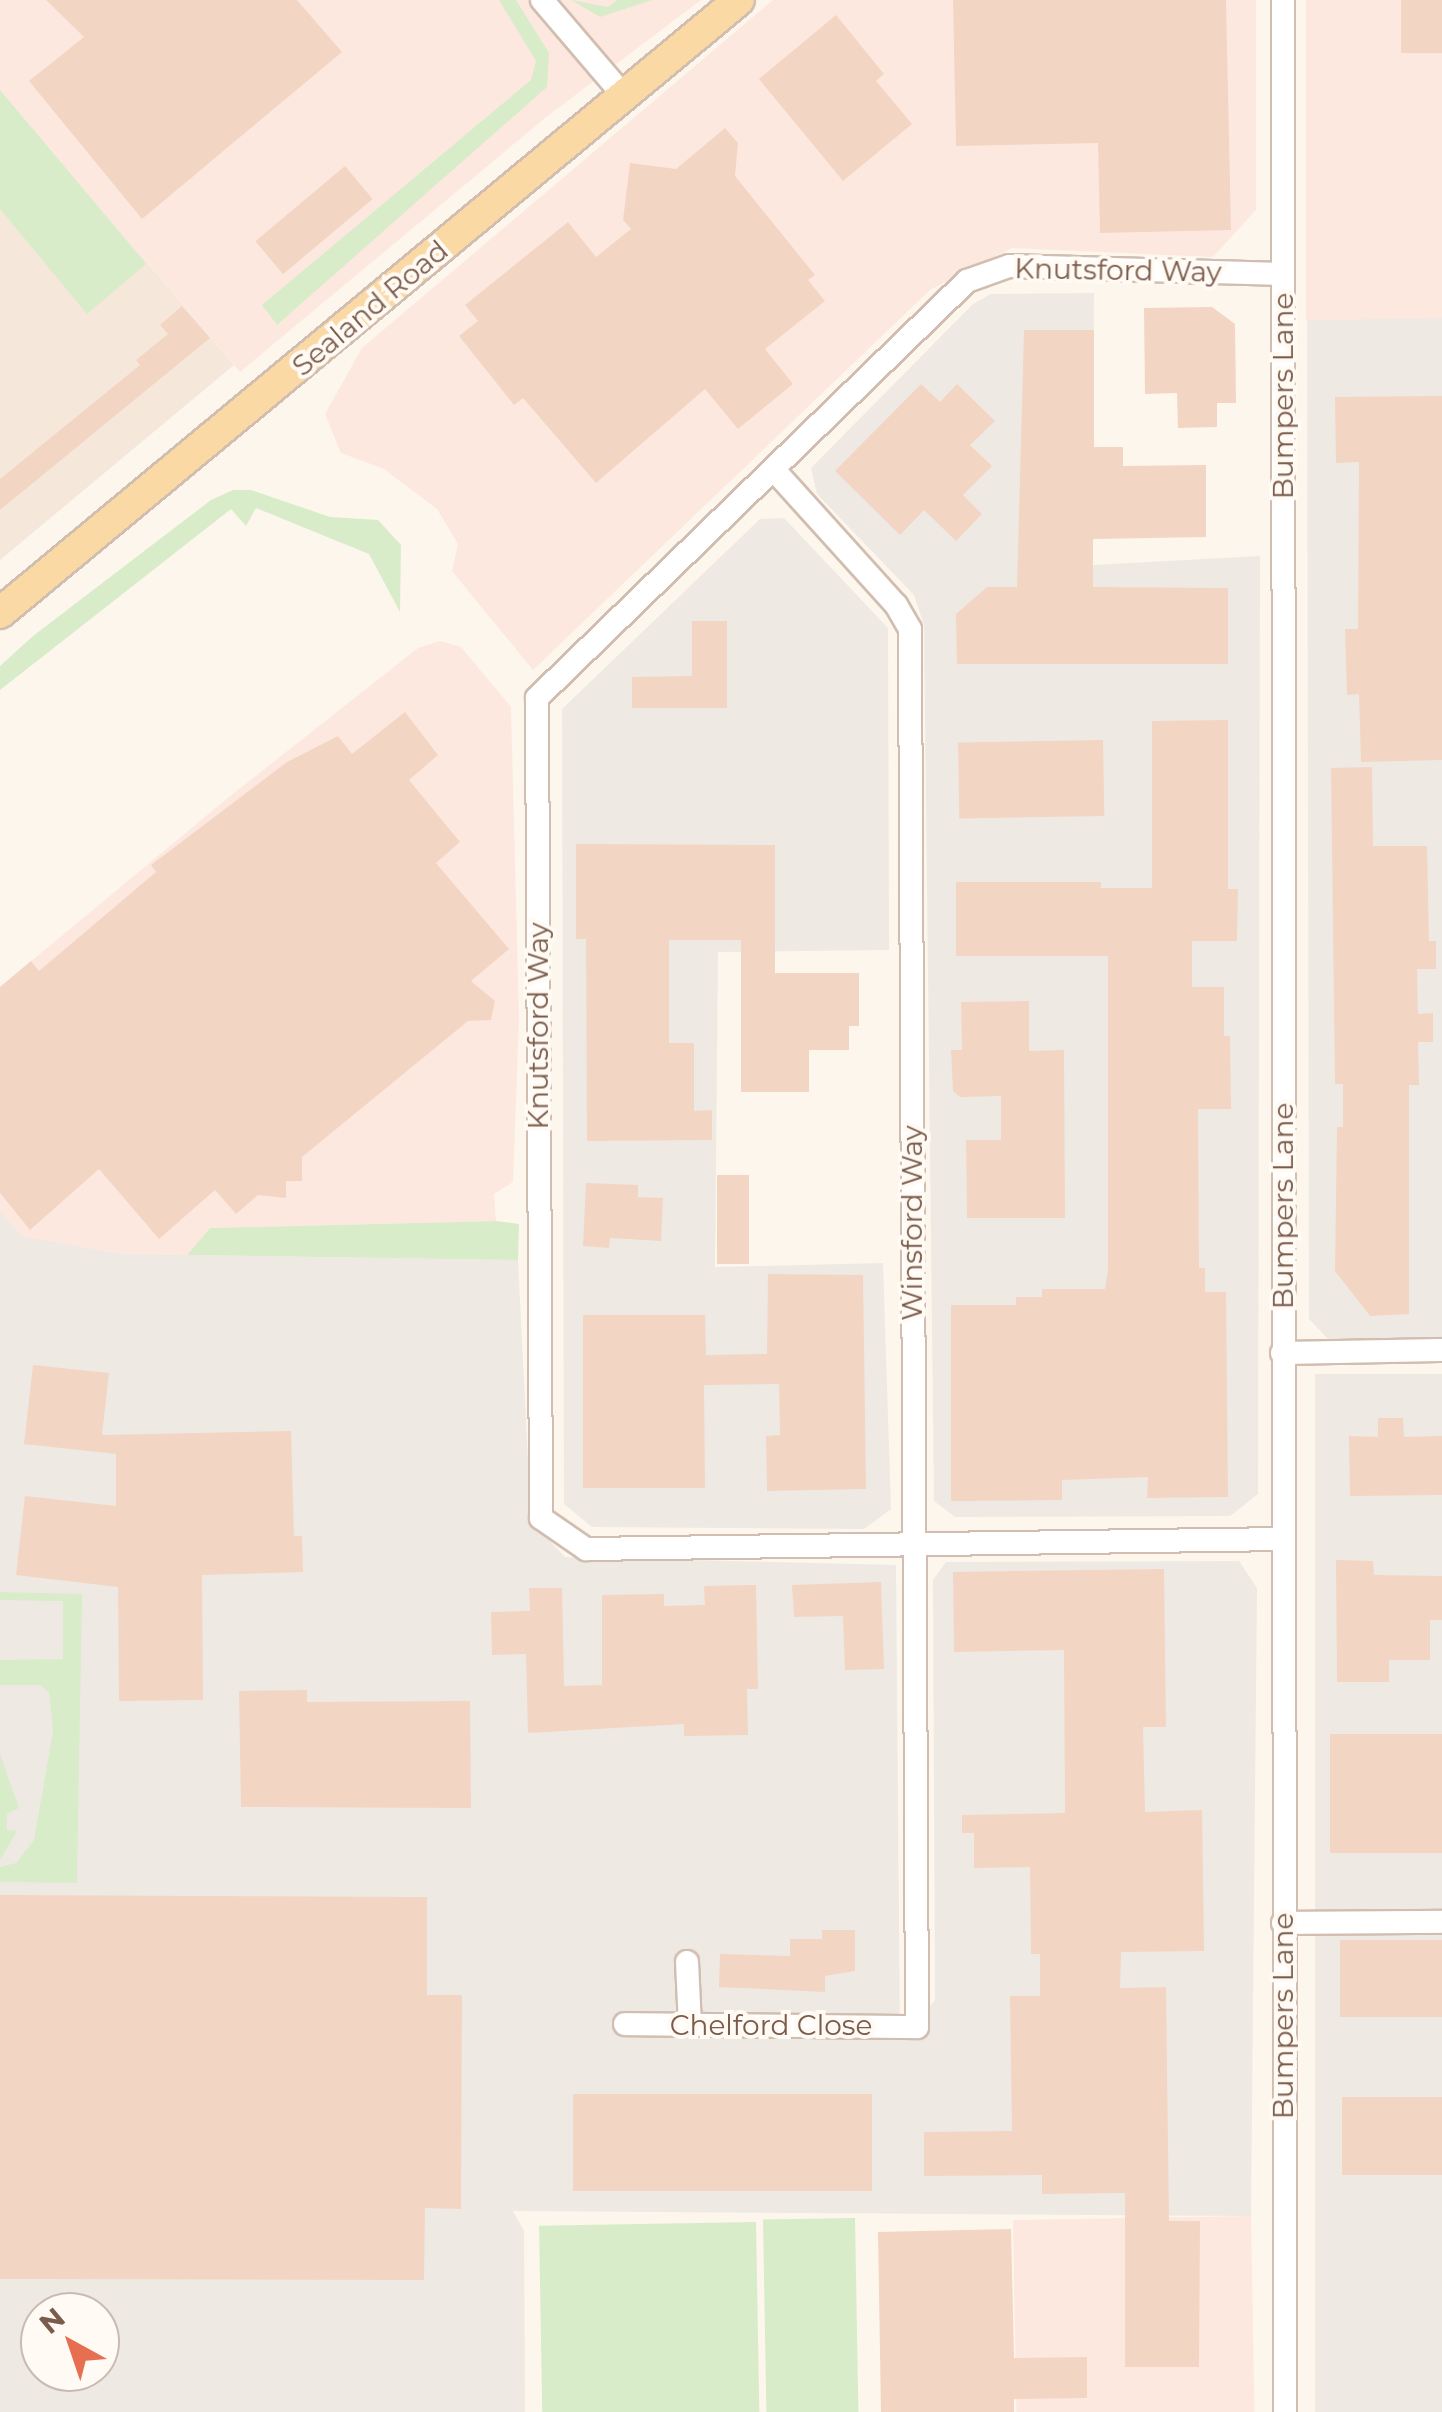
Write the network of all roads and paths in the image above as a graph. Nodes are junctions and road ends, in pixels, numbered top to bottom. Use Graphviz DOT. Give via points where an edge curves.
graph roads {
  1 [pos="542,0"];
  2 [pos="739,0"];
  3 [pos="1283,0"];
  4 [pos="623,95"];
  5 [pos="1282,274"];
  6 [pos="774,470"];
  7 [pos="0,613"];
  8 [pos="1442,1350"];
  9 [pos="1282,1353"];
  10 [pos="1283,1539"];
  11 [pos="913,1540"];
  12 [pos="1282,1922"];
  13 [pos="1442,1922"];
  14 [pos="687,1962"];
  15 [pos="625,2024"];
  16 [pos="690,2025"];
  17 [pos="917,2026"];
  18 [pos="1284,2412"];
  1 -- 4 [label="street"];
  2 -- 4 [label="main road, Sealand Road"];
  3 -- 5 [label="street, Bumpers Lane"];
  4 -- 7 [label="main road, Sealand Road"];
  5 -- 6 [label="street, Knutsford Way" via="1010,266 967,281"];
  5 -- 9 [label="street, Bumpers Lane"];
  6 -- 11 [label="street, Winsford Way" via="910,629"];
  6 -- 11 [label="street, Knutsford Way" via="537,698 541,1518 586,1549"];
  8 -- 9 [label="street"];
  9 -- 10 [label="street, Bumpers Lane"];
  10 -- 11 [label="street, Knutsford Way"];
  10 -- 12 [label="street, Bumpers Lane"];
  11 -- 17 [label="street, Winsford Way"];
  12 -- 13 [label="street"];
  12 -- 18 [label="street, Bumpers Lane"];
  14 -- 16 [label="street"];
  15 -- 16 [label="street, Chelford Close"];
  16 -- 17 [label="street, Chelford Close"];
}
